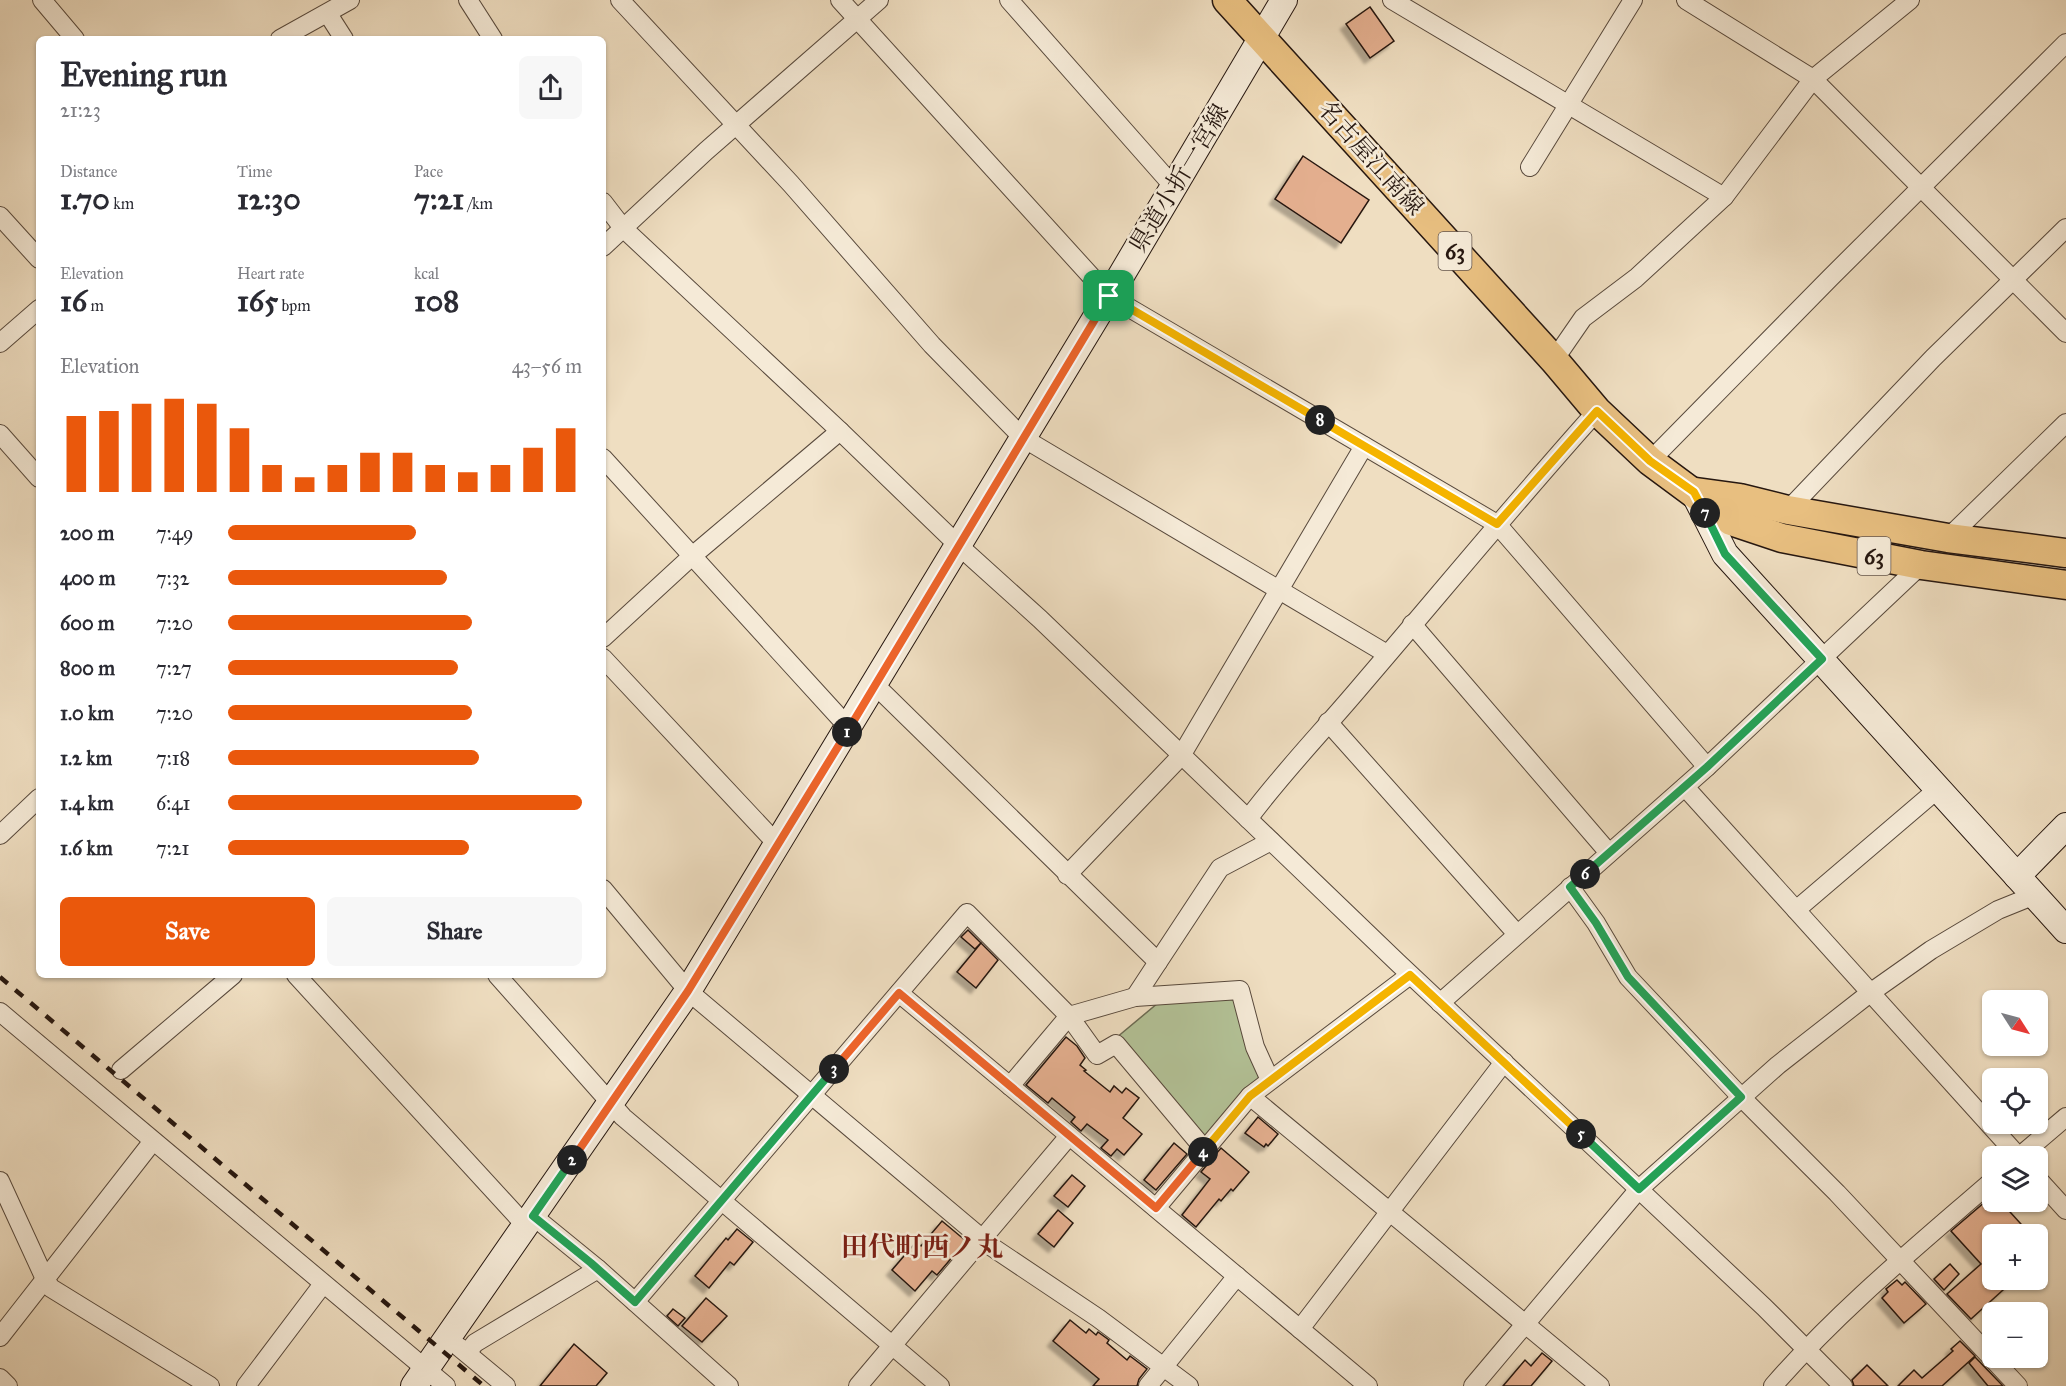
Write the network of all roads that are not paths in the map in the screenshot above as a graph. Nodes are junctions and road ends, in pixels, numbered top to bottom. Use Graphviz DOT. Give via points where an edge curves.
graph roads {
  1 [pos="42,0"];
  2 [pos="350,0"];
  3 [pos="468,0"];
  4 [pos="620,0"];
  5 [pos="840,0"];
  6 [pos="879,0"];
  7 [pos="1009,0"];
  8 [pos="1227,0"];
  9 [pos="1284,0"];
  10 [pos="1392,0"];
  11 [pos="1634,0"];
  12 [pos="1686,0"];
  13 [pos="1910,0"];
  14 [pos="328,14"];
  15 [pos="858,19"];
  16 [pos="72,36"];
  17 [pos="286,36"];
  18 [pos="342,36"];
  19 [pos="491,36"];
  20 [pos="1262,38"];
  21 [pos="2066,43"];
  22 [pos="1813,79"];
  23 [pos="1568,104"];
  24 [pos="735,125"];
  25 [pos="1530,167"];
  26 [pos="1174,187"];
  27 [pos="1921,187"];
  28 [pos="1724,197"];
  29 [pos="606,206"];
  30 [pos="0,216"];
  31 [pos="623,228"];
  32 [pos="2066,228"];
  33 [pos="606,244"];
  34 [pos="36,256"];
  35 [pos="2013,280"];
  36 [pos="1109,296"];
  37 [pos="36,312"];
  38 [pos="2066,333"];
  39 [pos="0,343"];
  40 [pos="1554,360"];
  41 [pos="1597,411"];
  42 [pos="2066,423"];
  43 [pos="840,431"];
  44 [pos="0,434"];
  45 [pos="1023,438"];
  46 [pos="1364,446"];
  47 [pos="606,461"];
  48 [pos="1650,461"];
  49 [pos="36,475"];
  50 [pos="1694,492"];
  51 [pos="1788,510"];
  52 [pos="1497,524"];
  53 [pos="1948,538"];
  54 [pos="958,545"];
  55 [pos="2066,553"];
  56 [pos="691,557"];
  57 [pos="1920,565"];
  58 [pos="2066,585"];
  59 [pos="1278,590"];
  60 [pos="1412,624"];
  61 [pos="606,635"];
  62 [pos="1387,654"];
  63 [pos="1822,659"];
  64 [pos="606,661"];
  65 [pos="875,685"];
  66 [pos="1328,722"];
  67 [pos="849,728"];
  68 [pos="1181,756"];
  69 [pos="1707,767"];
  70 [pos="1685,787"];
  71 [pos="1939,788"];
  72 [pos="36,801"];
  73 [pos="1248,819"];
  74 [pos="2066,826"];
  75 [pos="0,835"];
  76 [pos="1271,841"];
  77 [pos="778,845"];
  78 [pos="1609,853"];
  79 [pos="1067,875"];
  80 [pos="2017,876"];
  81 [pos="1570,887"];
  82 [pos="606,893"];
  83 [pos="2035,894"];
  84 [pos="1796,910"];
  85 [pos="2066,930"];
  86 [pos="1517,934"];
  87 [pos="1158,962"];
  88 [pos="1410,975"];
  89 [pos="229,978"];
  90 [pos="299,978"];
  91 [pos="500,978"];
  92 [pos="688,991"];
  93 [pos="899,993"];
  94 [pos="1870,993"];
  95 [pos="1135,997"];
  96 [pos="1440,1003"];
  97 [pos="0,1011"];
  98 [pos="1069,1016"];
  99 [pos="1504,1062"];
  100 [pos="120,1070"];
  101 [pos="1270,1080"];
  102 [pos="1010,1086"];
  103 [pos="812,1095"];
  104 [pos="1250,1096"];
  105 [pos="1741,1097"];
  106 [pos="611,1104"];
  107 [pos="2066,1117"];
  108 [pos="1069,1136"];
  109 [pos="153,1140"];
  110 [pos="2010,1146"];
  111 [pos="2031,1146"];
  112 [pos="1205,1150"];
  113 [pos="0,1181"];
  114 [pos="1639,1189"];
  115 [pos="1982,1190"];
  116 [pos="2048,1190"];
  117 [pos="721,1201"];
  118 [pos="1156,1208"];
  119 [pos="2066,1210"];
  120 [pos="1389,1211"];
  121 [pos="529,1221"];
  122 [pos="982,1239"];
  123 [pos="1900,1261"];
  124 [pos="598,1269"];
  125 [pos="1237,1276"];
  126 [pos="45,1279"];
  127 [pos="323,1284"];
  128 [pos="635,1302"];
  129 [pos="1525,1324"];
  130 [pos="1300,1329"];
  131 [pos="0,1337"];
  132 [pos="458,1345"];
  133 [pos="892,1346"];
  134 [pos="1805,1349"];
  135 [pos="1163,1368"];
  136 [pos="0,1377"];
  137 [pos="420,1378"];
  138 [pos="8,1386"];
  139 [pos="210,1386"];
  140 [pos="246,1386"];
  141 [pos="446,1386"];
  142 [pos="506,1386"];
  143 [pos="729,1386"];
  144 [pos="858,1386"];
  145 [pos="940,1386"];
  146 [pos="1148,1386"];
  147 [pos="1189,1386"];
  148 [pos="1368,1386"];
  149 [pos="1473,1386"];
  150 [pos="1600,1386"];
  151 [pos="1773,1386"];
  152 [pos="1843,1386"];
  153 [pos="2018,1386"];
  1 -- 16 [label="street"];
  2 -- 14 [label="street"];
  3 -- 19 [label="street"];
  4 -- 24 [label="street"];
  5 -- 15 [label="street"];
  6 -- 15 [label="street"];
  7 -- 26 [label="street"];
  8 -- 20 [label="main road, 名古屋江南線 / 63"];
  9 -- 20 [label="main road, 県道小折一宮線"];
  10 -- 23 [label="street"];
  11 -- 23 [label="street"];
  12 -- 22 [label="street"];
  13 -- 22 [label="street"];
  14 -- 17 [label="street"];
  14 -- 18 [label="street"];
  15 -- 24 [label="street"];
  15 -- 36 [label="street"];
  20 -- 26 [label="main road, 県道小折一宮線"];
  20 -- 40 [label="main road, 名古屋江南線 / 63"];
  21 -- 27 [label="street"];
  22 -- 27 [label="street"];
  22 -- 28 [label="street"];
  23 -- 25 [label="street"];
  23 -- 28 [label="street"];
  24 -- 31 [label="street"];
  24 -- 45 [label="street" via="932,345"];
  26 -- 36 [label="main road, 県道小折一宮線"];
  27 -- 35 [label="street"];
  27 -- 48 [label="street"];
  28 -- 40 [label="street" via="1636,278 1583,318"];
  29 -- 31 [label="street"];
  30 -- 34 [label="street"];
  31 -- 33 [label="street"];
  31 -- 43 [label="street"];
  32 -- 35 [label="street"];
  35 -- 38 [label="street"];
  35 -- 51 [label="street"];
  36 -- 45 [label="main road, 県道小折一宮線"];
  36 -- 46 [label="street"];
  37 -- 39 [label="street"];
  40 -- 41 [label="main road, 名古屋江南線 / 63"];
  41 -- 48 [label="main road, 名古屋江南線 / 63"];
  41 -- 52 [label="street"];
  42 -- 53 [label="street"];
  43 -- 54 [label="street"];
  43 -- 56 [label="street"];
  44 -- 49 [label="street"];
  45 -- 54 [label="main road, 県道小折一宮線"];
  45 -- 59 [label="street"];
  46 -- 52 [label="street"];
  46 -- 59 [label="street"];
  47 -- 56 [label="street"];
  48 -- 50 [label="main road, 名古屋江南線 / 63"];
  50 -- 51 [label="main road, 名古屋江南線 / 63"];
  50 -- 57 [label="main road, 名古屋江南線 / 63" via="1731,520 1772,534"];
  50 -- 63 [label="main road" via="1725,554"];
  51 -- 53 [label="main road, 名古屋江南線 / 63"];
  52 -- 60 [label="street"];
  52 -- 69 [label="street"];
  53 -- 55 [label="main road, 名古屋江南線 / 63"];
  54 -- 65 [label="main road, 県道小折一宮線"];
  54 -- 68 [label="street" via="1041,619"];
  56 -- 61 [label="street"];
  56 -- 67 [label="street"];
  57 -- 58 [label="main road, 名古屋江南線 / 63"];
  57 -- 63 [label="street"];
  59 -- 62 [label="street"];
  59 -- 68 [label="street"];
  60 -- 62 [label="street"];
  60 -- 78 [label="street"];
  62 -- 66 [label="street"];
  63 -- 69 [label="street"];
  63 -- 71 [label="main road"];
  64 -- 77 [label="street"];
  65 -- 67 [label="main road, 県道小折一宮線"];
  65 -- 79 [label="street"];
  66 -- 73 [label="street"];
  66 -- 86 [label="street"];
  67 -- 77 [label="main road, 県道小折一宮線"];
  68 -- 73 [label="street"];
  68 -- 79 [label="street"];
  69 -- 70 [label="street"];
  70 -- 78 [label="street"];
  70 -- 84 [label="street"];
  71 -- 80 [label="main road"];
  71 -- 84 [label="street"];
  72 -- 75 [label="street"];
  73 -- 76 [label="street"];
  74 -- 80 [label="main road"];
  76 -- 87 [label="street" via="1220,868"];
  76 -- 88 [label="street"];
  77 -- 92 [label="main road, 県道小折一宮線"];
  78 -- 81 [label="street"];
  79 -- 87 [label="street"];
  80 -- 83 [label="main road"];
  81 -- 86 [label="street"];
  81 -- 105 [label="street" via="1628,977"];
  82 -- 92 [label="street"];
  83 -- 85 [label="main road"];
  83 -- 94 [label="street" via="1950,938"];
  84 -- 94 [label="street"];
  86 -- 96 [label="street"];
  87 -- 95 [label="street"];
  88 -- 96 [label="street"];
  88 -- 101 [label="street"];
  89 -- 100 [label="street"];
  90 -- 121 [label="street"];
  91 -- 106 [label="street"];
  92 -- 103 [label="street"];
  92 -- 106 [label="main road, 県道小折一宮線"];
  93 -- 98 [label="street" via="967,913"];
  93 -- 102 [label="street"];
  93 -- 103 [label="street"];
  94 -- 105 [label="street"];
  94 -- 110 [label="street"];
  95 -- 98 [label="street"];
  95 -- 101 [label="street" via="1240,990 1255,1047"];
  96 -- 99 [label="street"];
  97 -- 109 [label="street"];
  98 -- 102 [label="street"];
  98 -- 112 [label="street" via="1097,1055 1116,1044"];
  99 -- 114 [label="street"];
  99 -- 120 [label="street"];
  101 -- 104 [label="street"];
  102 -- 108 [label="street"];
  103 -- 117 [label="street"];
  103 -- 122 [label="street"];
  104 -- 112 [label="street"];
  104 -- 120 [label="street"];
  105 -- 114 [label="street"];
  105 -- 123 [label="street"];
  106 -- 117 [label="street"];
  106 -- 121 [label="main road, 県道小折一宮線"];
  107 -- 111 [label="street"];
  108 -- 118 [label="street"];
  108 -- 122 [label="street"];
  109 -- 126 [label="street"];
  109 -- 127 [label="street"];
  112 -- 118 [label="street"];
  113 -- 126 [label="street"];
  114 -- 129 [label="street"];
  114 -- 134 [label="street"];
  115 -- 123 [label="street"];
  116 -- 119 [label="street"];
  117 -- 128 [label="street"];
  117 -- 133 [label="street"];
  118 -- 125 [label="street"];
  120 -- 129 [label="street"];
  120 -- 130 [label="street"];
  121 -- 124 [label="street"];
  121 -- 132 [label="main road, 県道小折一宮線"];
  122 -- 133 [label="street"];
  122 -- 135 [label="street"];
  123 -- 134 [label="street"];
  123 -- 153 [label="street"];
  124 -- 128 [label="street"];
  124 -- 132 [label="street" via="475,1343"];
  125 -- 130 [label="street"];
  125 -- 135 [label="street"];
  126 -- 131 [label="street"];
  126 -- 139 [label="street" via="51,1288"];
  127 -- 137 [label="street"];
  127 -- 140 [label="street"];
  128 -- 143 [label="street"];
  129 -- 149 [label="street"];
  129 -- 150 [label="street"];
  130 -- 148 [label="street"];
  132 -- 137 [label="main road, 県道小折一宮線"];
  132 -- 142 [label="street"];
  133 -- 144 [label="street"];
  133 -- 145 [label="street"];
  134 -- 151 [label="street"];
  134 -- 152 [label="street"];
  135 -- 146 [label="street"];
  135 -- 147 [label="street"];
  136 -- 138 [label="street"];
  137 -- 141 [label="street"];
}
